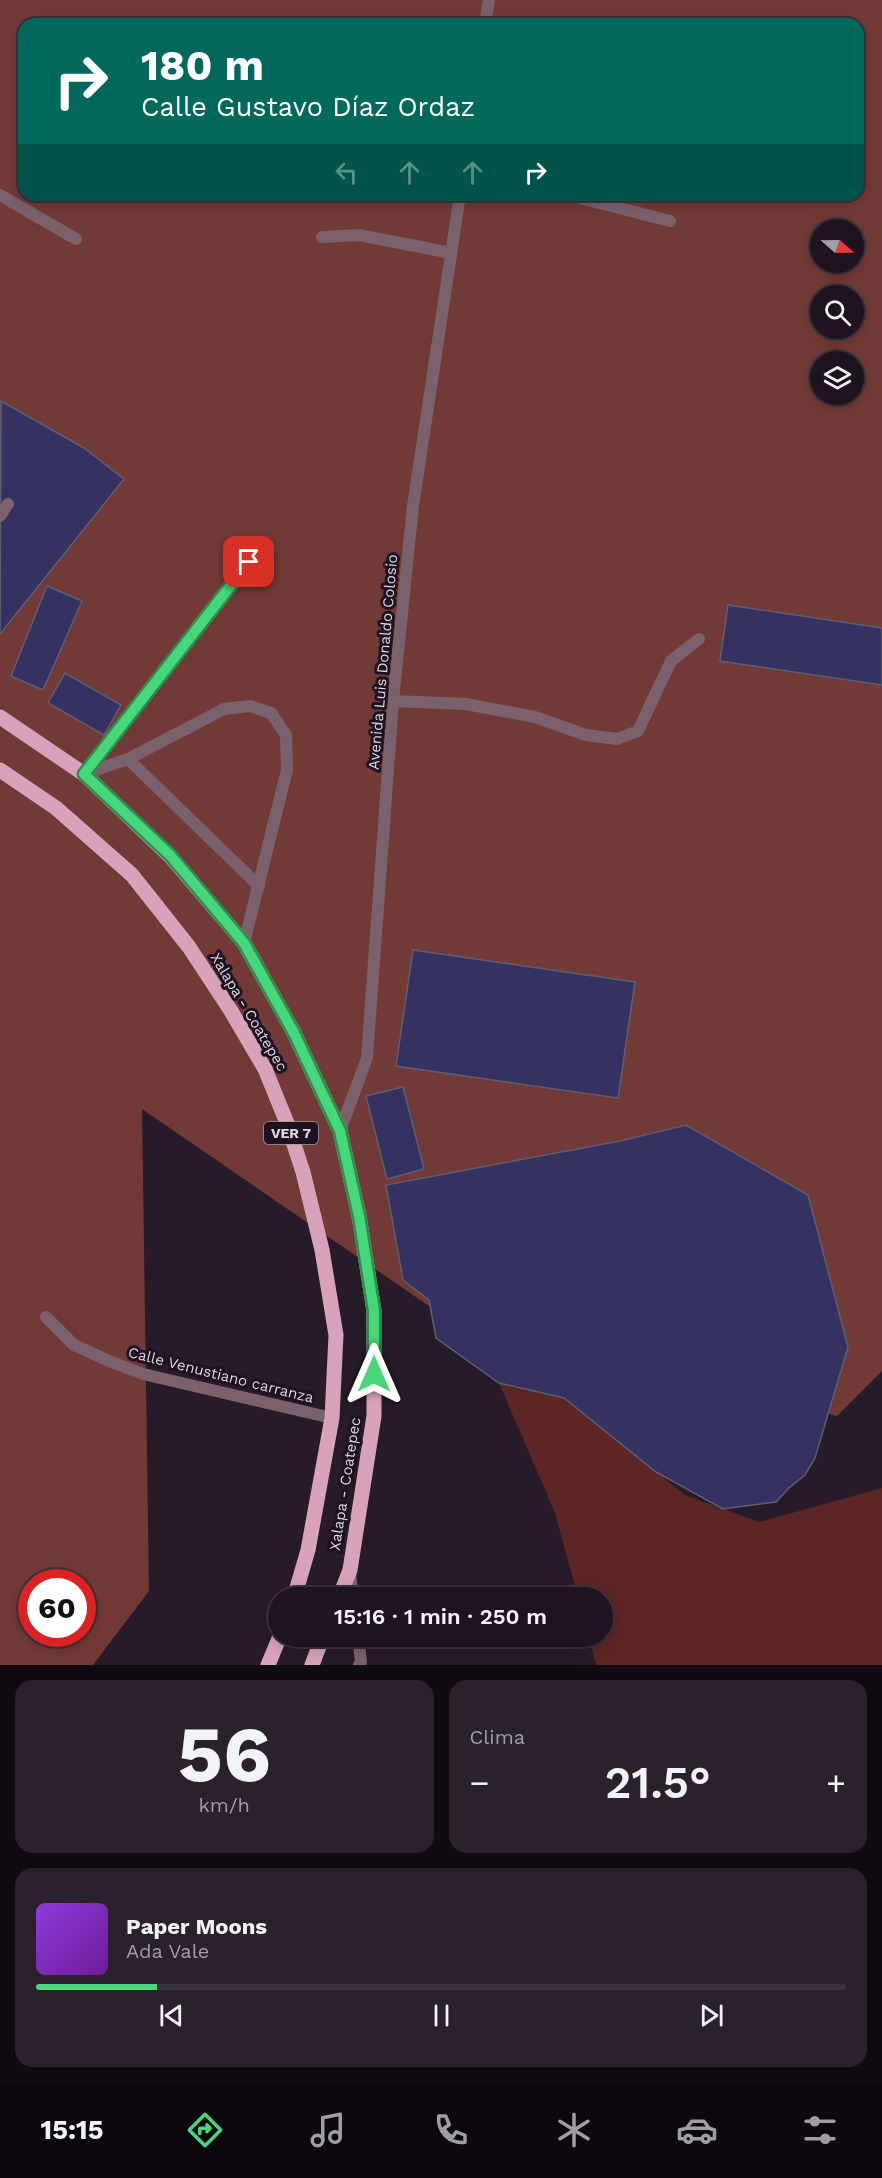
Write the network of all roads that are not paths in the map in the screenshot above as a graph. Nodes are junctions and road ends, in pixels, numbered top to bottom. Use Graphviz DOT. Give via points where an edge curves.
graph roads {
  1 [pos="489,0"];
  2 [pos="486,18"];
  3 [pos="0,195"];
  4 [pos="459,201"];
  5 [pos="592,201"];
  6 [pos="670,221"];
  7 [pos="322,237"];
  8 [pos="76,239"];
  9 [pos="451,253"];
  10 [pos="8,504"];
  11 [pos="0,516"];
  12 [pos="249,562"];
  13 [pos="699,639"];
  14 [pos="393,701"];
  15 [pos="0,717"];
  16 [pos="128,759"];
  17 [pos="0,770"];
  18 [pos="84,774"];
  19 [pos="259,886"];
  20 [pos="244,943"];
  21 [pos="340,1131"];
  22 [pos="46,1317"];
  23 [pos="332,1418"];
  24 [pos="350,1570"];
  25 [pos="297,1587"];
  26 [pos="343,1587"];
  27 [pos="352,1587"];
  28 [pos="275,1647"];
  29 [pos="319,1647"];
  30 [pos="359,1647"];
  31 [pos="268,1665"];
  32 [pos="312,1665"];
  33 [pos="359,1665"];
  1 -- 2 [label="street"];
  3 -- 8 [label="street"];
  4 -- 9 [label="street, Avenida Luis Donaldo Colosio"];
  5 -- 6 [label="street"];
  7 -- 9 [label="street" via="359,235"];
  9 -- 14 [label="street, Avenida Luis Donaldo Colosio" via="413,506"];
  10 -- 11 [label="street"];
  12 -- 18 [label="street"];
  13 -- 14 [label="street" via="671,661 638,731 617,739 586,735 535,717 466,704"];
  14 -- 21 [label="street, Avenida Luis Donaldo Colosio" via="367,1058"];
  15 -- 18 [label="main road, Xalapa - Coatepec / VER 7"];
  16 -- 18 [label="street"];
  16 -- 19 [label="street"];
  16 -- 19 [label="street" via="224,709 250,706 271,713 286,735 287,770"];
  17 -- 23 [label="main road, Xalapa - Coatepec / VER 7" via="56,808 132,875 189,947 265,1069 303,1173 322,1250 336,1335"];
  18 -- 20 [label="main road, Xalapa - Coatepec / VER 7" via="170,855"];
  19 -- 20 [label="street"];
  20 -- 21 [label="main road, Xalapa - Coatepec / VER 7" via="294,1033"];
  21 -- 24 [label="main road, Xalapa - Coatepec / VER 7" via="374,1311 374,1416"];
  22 -- 23 [label="street, Calle Venustiano carranza" via="74,1345 143,1374"];
  23 -- 25 [label="main road, Xalapa - Coatepec / VER 7" via="308,1550"];
  24 -- 26 [label="main road, Xalapa - Coatepec / VER 7"];
  24 -- 27 [label="street"];
  28 -- 31 [label="main road"];
  29 -- 32 [label="main road"];
  30 -- 33 [label="street"];
}
